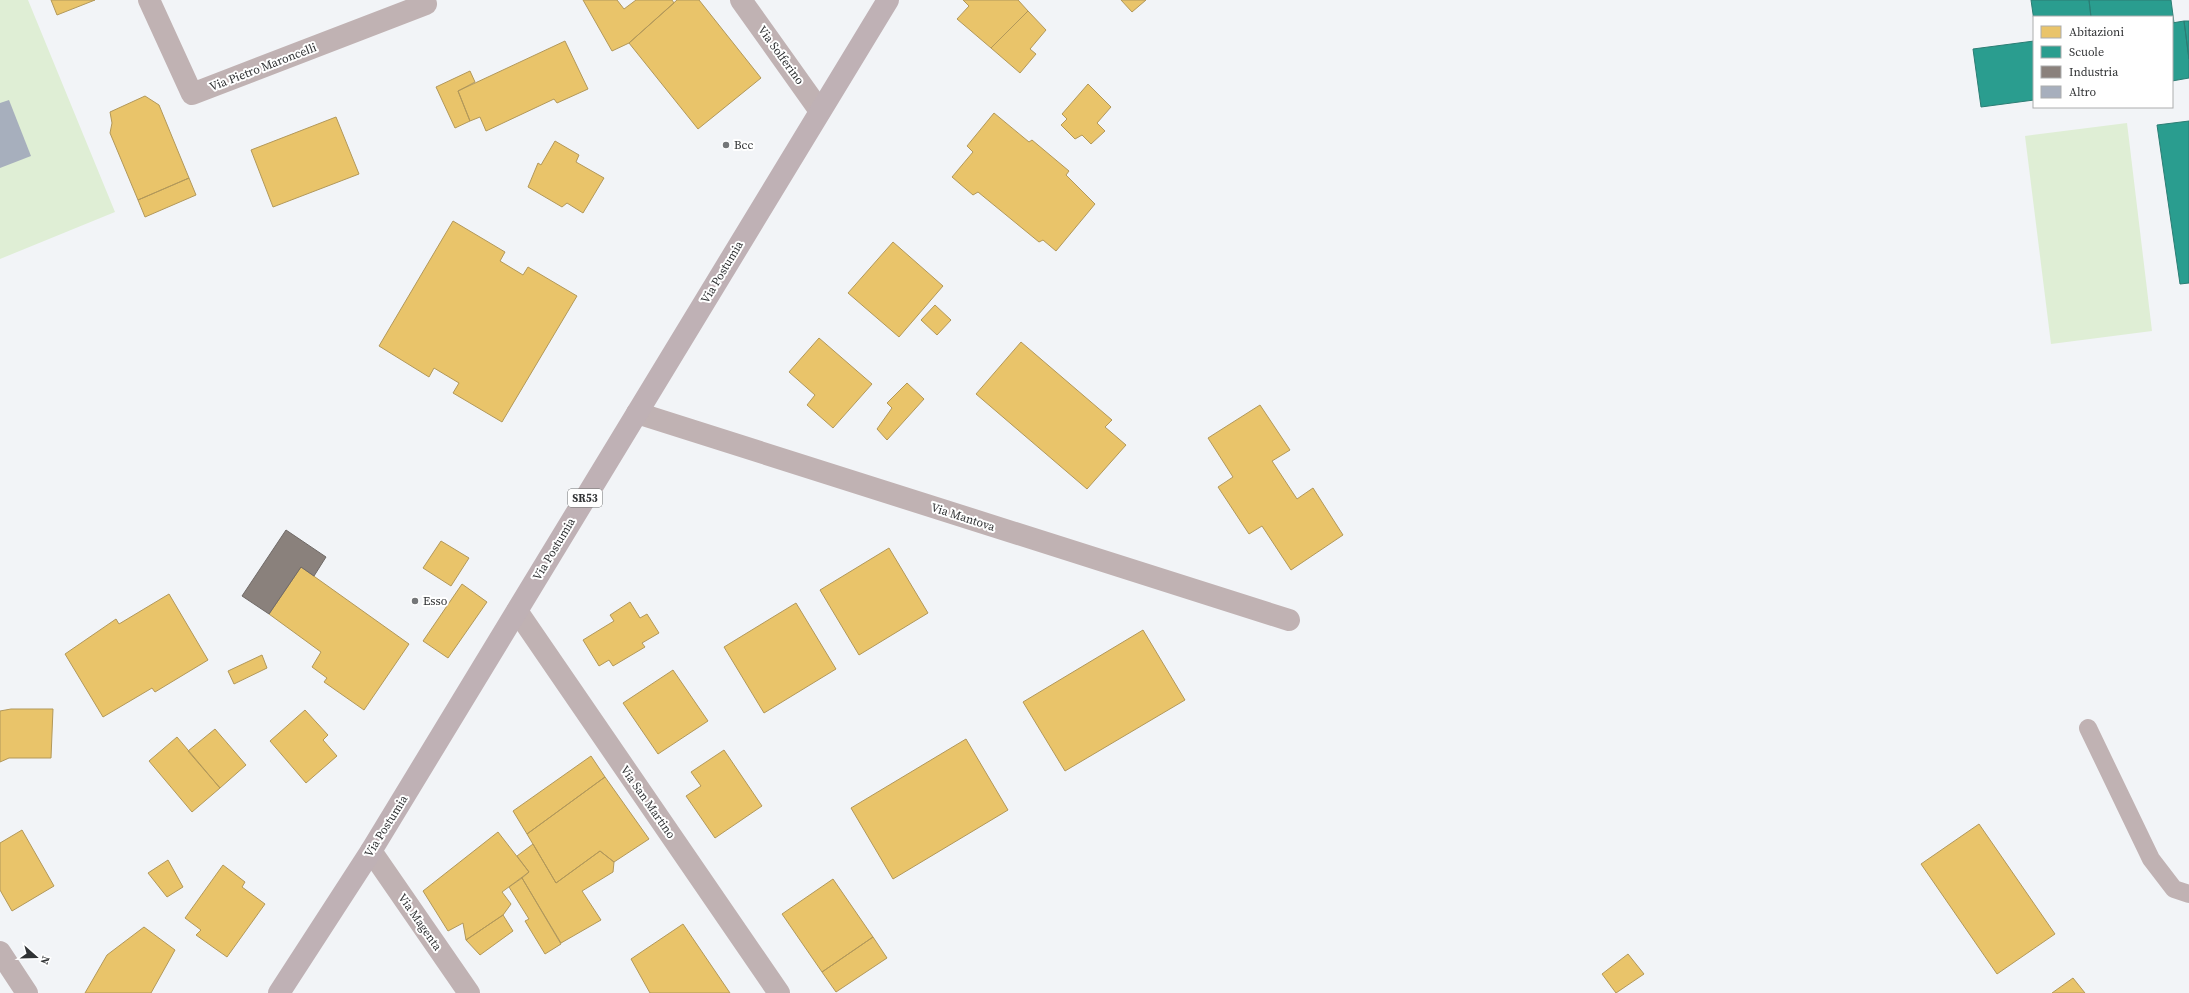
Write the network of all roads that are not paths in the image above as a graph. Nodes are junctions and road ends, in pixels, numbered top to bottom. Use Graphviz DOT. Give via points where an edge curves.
graph roads {
  1 [pos="149,0"];
  2 [pos="424,0"];
  3 [pos="741,0"];
  4 [pos="888,0"];
  5 [pos="820,111"];
  6 [pos="637,413"];
  7 [pos="517,611"];
  8 [pos="1289,620"];
  9 [pos="2088,728"];
  10 [pos="371,851"];
  11 [pos="2189,894"];
  12 [pos="0,952"];
  13 [pos="27,993"];
  14 [pos="278,993"];
  15 [pos="469,993"];
  16 [pos="779,993"];
  1 -- 2 [label="street, Via Pietro Maroncelli" via="192,94 426,4"];
  3 -- 5 [label="street, Via Solferino"];
  4 -- 5 [label="main road, Via Postumia / SR53"];
  5 -- 6 [label="main road, Via Postumia / SR53"];
  6 -- 7 [label="main road, Via Postumia / SR53"];
  6 -- 8 [label="street, Via Mantova"];
  7 -- 10 [label="main road, Via Postumia / SR53"];
  7 -- 16 [label="street, Via San Martino"];
  9 -- 11 [label="lane" via="2151,859 2174,889"];
  10 -- 14 [label="main road, Via Postumia / SR53"];
  10 -- 15 [label="street, Via Magenta"];
  12 -- 13 [label="street"];
}
